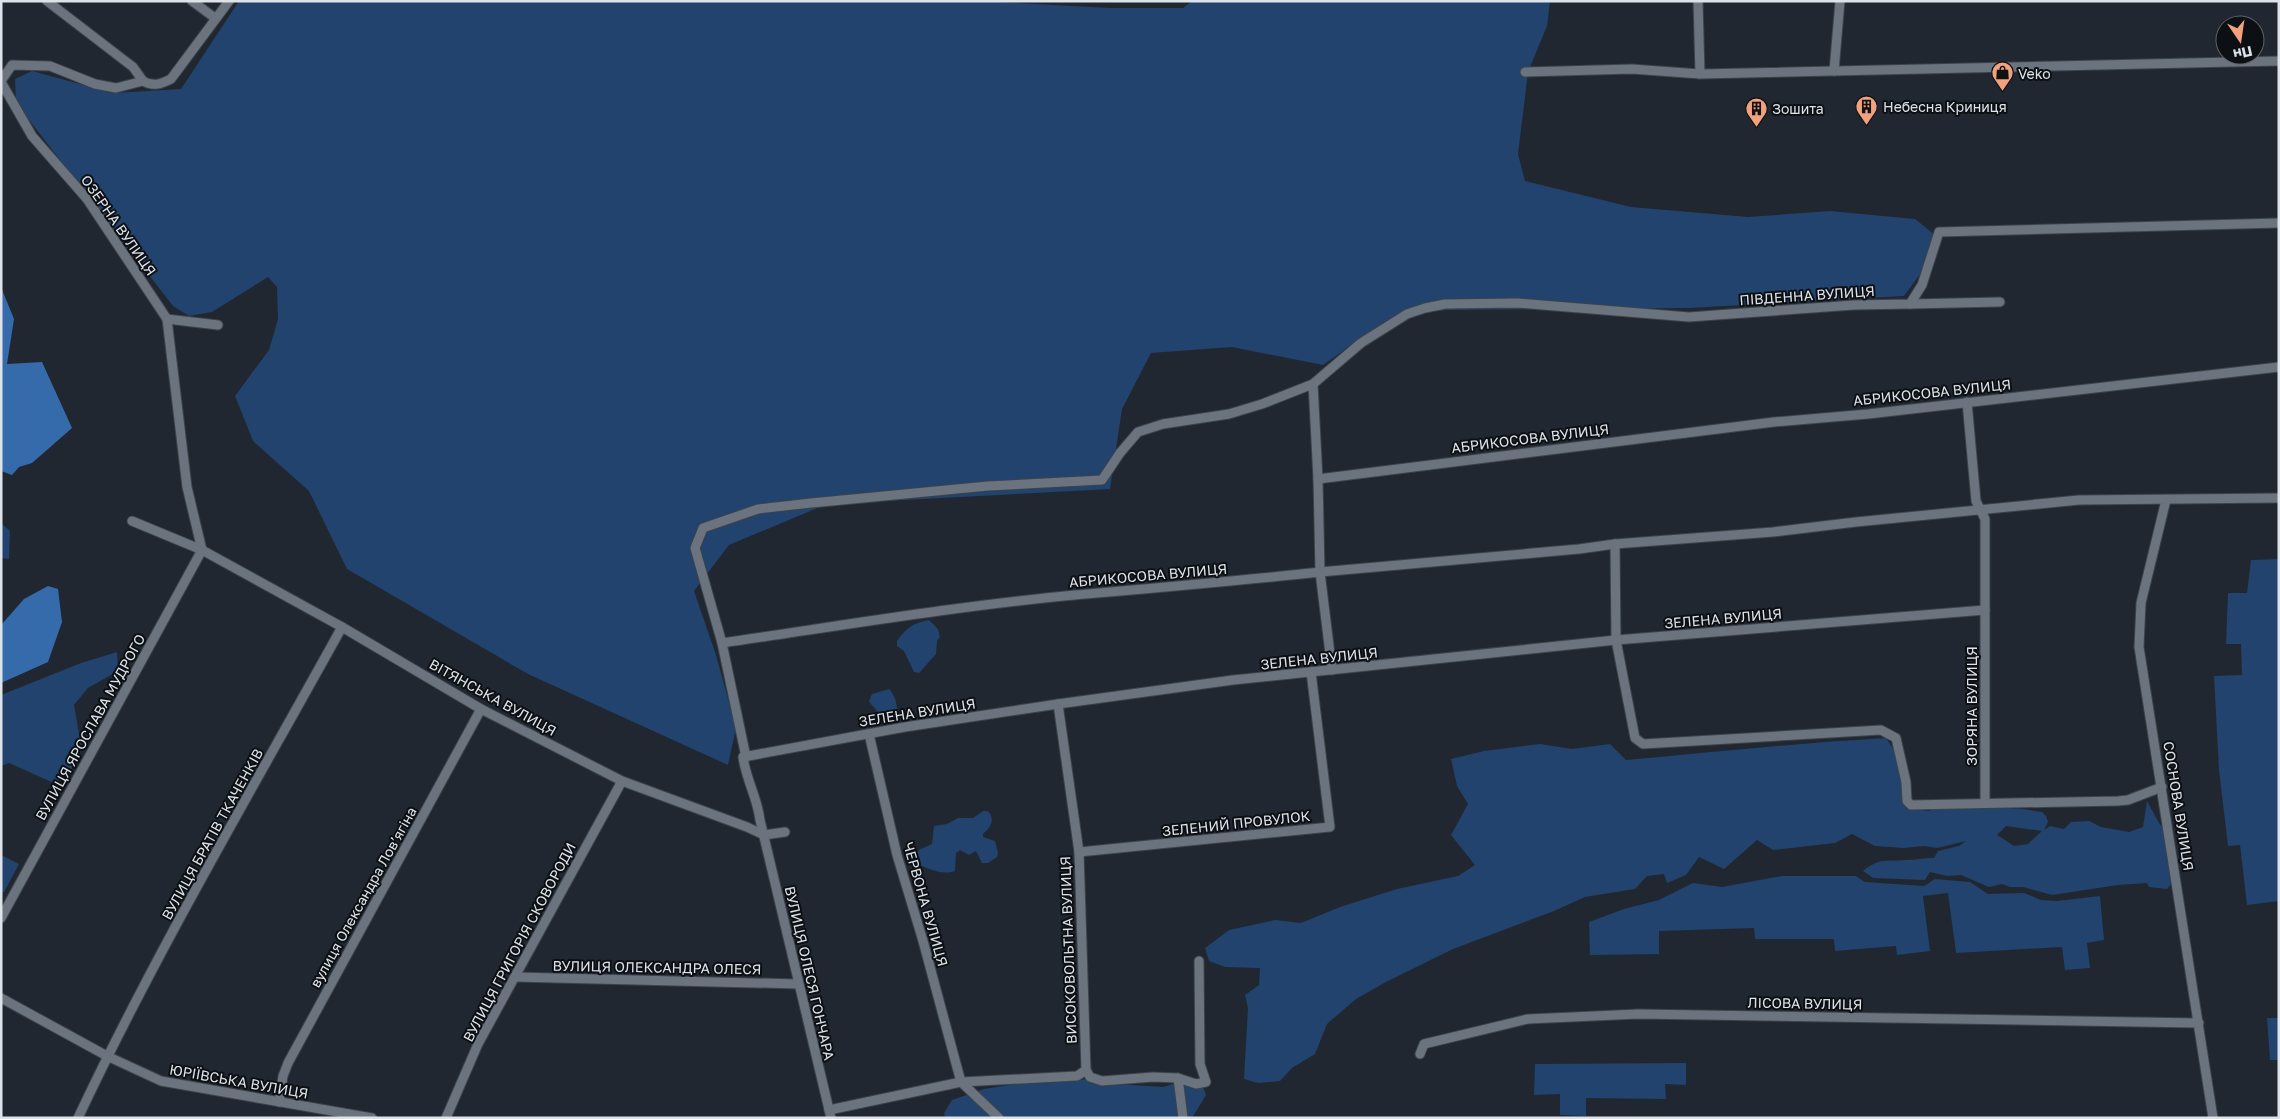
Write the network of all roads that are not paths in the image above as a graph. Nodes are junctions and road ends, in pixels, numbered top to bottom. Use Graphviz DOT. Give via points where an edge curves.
graph roads {
  1 [pos="47,1"];
  2 [pos="192,1"];
  3 [pos="229,1"];
  4 [pos="1698,1"];
  5 [pos="1840,1"];
  6 [pos="215,18"];
  7 [pos="2279,61"];
  8 [pos="1834,71"];
  9 [pos="1525,72"];
  10 [pos="1700,74"];
  11 [pos="143,81"];
  12 [pos="1,82"];
  13 [pos="2279,223"];
  14 [pos="2000,302"];
  15 [pos="1910,304"];
  16 [pos="167,319"];
  17 [pos="218,325"];
  18 [pos="2279,367"];
  19 [pos="1313,384"];
  20 [pos="1967,402"];
  21 [pos="1318,479"];
  22 [pos="2279,498"];
  23 [pos="2166,500"];
  24 [pos="1981,510"];
  25 [pos="132,521"];
  26 [pos="1615,544"];
  27 [pos="202,550"];
  28 [pos="1320,572"];
  29 [pos="1985,610"];
  30 [pos="342,627"];
  31 [pos="1616,640"];
  32 [pos="722,644"];
  33 [pos="1332,670"];
  34 [pos="1311,672"];
  35 [pos="1058,704"];
  36 [pos="481,709"];
  37 [pos="869,734"];
  38 [pos="746,757"];
  39 [pos="622,781"];
  40 [pos="2162,787"];
  41 [pos="1985,802"];
  42 [pos="760,820"];
  43 [pos="747,827"];
  44 [pos="785,832"];
  45 [pos="764,836"];
  46 [pos="1079,852"];
  47 [pos="1,918"];
  48 [pos="1198,961"];
  49 [pos="515,977"];
  50 [pos="798,984"];
  51 [pos="1,998"];
  52 [pos="2199,1023"];
  53 [pos="1420,1054"];
  54 [pos="107,1056"];
  55 [pos="1086,1070"];
  56 [pos="1178,1078"];
  57 [pos="961,1082"];
  58 [pos="279,1102"];
  59 [pos="830,1114"];
  60 [pos="78,1118"];
  61 [pos="372,1118"];
  62 [pos="446,1118"];
  63 [pos="999,1118"];
  64 [pos="1183,1118"];
  65 [pos="2213,1118"];
  1 -- 11 [label="street" via="133,67"];
  2 -- 6 [label="street"];
  3 -- 6 [label="street"];
  4 -- 10 [label="street"];
  5 -- 8 [label="street"];
  6 -- 11 [label="street" via="171,79 161,85"];
  7 -- 8 [label="street"];
  8 -- 10 [label="street"];
  9 -- 10 [label="street" via="1632,69"];
  11 -- 12 [label="street" via="116,88 95,84 50,66 26,64 12,65"];
  12 -- 16 [label="street, ОЗЕРНА ВУЛИЦЯ" via="32,136 87,199"];
  13 -- 15 [label="street" via="1939,232 1922,285"];
  14 -- 15 [label="street, ПІВДЕННА ВУЛИЦЯ"];
  15 -- 19 [label="street, ПІВДЕННА ВУЛИЦЯ" via="1689,317 1518,304 1445,304 1407,314 1360,343"];
  16 -- 17 [label="street"];
  16 -- 27 [label="street" via="187,487"];
  18 -- 20 [label="street, АБРИКОСОВА ВУЛИЦЯ"];
  19 -- 21 [label="street"];
  19 -- 32 [label="street" via="1229,414 1163,424 1138,432 1102,480 988,486 758,509 703,528 695,548"];
  20 -- 21 [label="street, АБРИКОСОВА ВУЛИЦЯ" via="1764,423"];
  20 -- 24 [label="street, ЗОРЯНА ВУЛИЦЯ" via="1976,502"];
  21 -- 28 [label="street"];
  22 -- 23 [label="street"];
  23 -- 24 [label="street" via="2079,500"];
  23 -- 40 [label="street, СОСНОВА ВУЛИЦЯ" via="2141,603 2139,647"];
  24 -- 26 [label="street, АБРИКОСОВА ВУЛИЦЯ" via="1774,532"];
  24 -- 29 [label="street, ЗОРЯНА ВУЛИЦЯ" via="1985,520"];
  25 -- 27 [label="street, ВІТЯНСЬКА ВУЛИЦЯ"];
  26 -- 28 [label="street, АБРИКОСОВА ВУЛИЦЯ"];
  26 -- 31 [label="street"];
  27 -- 30 [label="street, ВІТЯНСЬКА ВУЛИЦЯ"];
  27 -- 47 [label="street, ВУЛИЦЯ ЯРОСЛАВА МУДРОГО"];
  28 -- 32 [label="street, АБРИКОСОВА ВУЛИЦЯ" via="1074,595"];
  28 -- 33 [label="street"];
  29 -- 31 [label="street, ЗЕЛЕНА ВУЛИЦЯ"];
  29 -- 41 [label="street, ЗОРЯНА ВУЛИЦЯ"];
  30 -- 36 [label="street, ВІТЯНСЬКА ВУЛИЦЯ"];
  30 -- 54 [label="street, ВУЛИЦЯ БРАТІВ ТКАЧЕНКІВ"];
  31 -- 33 [label="street, ЗЕЛЕНА ВУЛИЦЯ"];
  31 -- 41 [label="street" via="1635,738 1643,744 1881,730 1896,738 1907,800 1911,804"];
  32 -- 38 [label="street"];
  33 -- 34 [label="street, ЗЕЛЕНА ВУЛИЦЯ"];
  34 -- 35 [label="street, ЗЕЛЕНА ВУЛИЦЯ"];
  34 -- 46 [label="street, ЗЕЛЕНИЙ ПРОВУЛОК" via="1330,827"];
  35 -- 37 [label="street, ЗЕЛЕНА ВУЛИЦЯ"];
  35 -- 46 [label="street, ВИСОКОВОЛЬТНА ВУЛИЦЯ"];
  36 -- 39 [label="street, ВІТЯНСЬКА ВУЛИЦЯ"];
  36 -- 58 [label="street, вулиця Олександра Ловʼягіна" via="288,1063"];
  37 -- 38 [label="street, ЗЕЛЕНА ВУЛИЦЯ"];
  37 -- 57 [label="street, ЧЕРВОНА ВУЛИЦЯ" via="897,855"];
  38 -- 42 [label="street" via="743,757 744,764 758,802"];
  39 -- 43 [label="street, ВІТЯНСЬКА ВУЛИЦЯ"];
  39 -- 49 [label="street, ВУЛИЦЯ ГРИГОРІЯ СКОВОРОДИ"];
  40 -- 41 [label="street" via="2118,801"];
  40 -- 52 [label="street, СОСНОВА ВУЛИЦЯ"];
  42 -- 43 [label="street" via="756,826"];
  42 -- 45 [label="street"];
  43 -- 45 [label="street, ВІТЯНСЬКА ВУЛИЦЯ"];
  44 -- 45 [label="street"];
  45 -- 50 [label="street, ВУЛИЦЯ ОЛЕСЯ ГОНЧАРА"];
  46 -- 55 [label="street, ВИСОКОВОЛЬТНА ВУЛИЦЯ"];
  48 -- 56 [label="street" via="1200,1064 1206,1082 1196,1084"];
  49 -- 50 [label="street, ВУЛИЦЯ ОЛЕКСАНДРА ОЛЕСЯ"];
  49 -- 62 [label="street, ВУЛИЦЯ ГРИГОРІЯ СКОВОРОДИ" via="478,1044"];
  50 -- 59 [label="street, ВУЛИЦЯ ОЛЕСЯ ГОНЧАРА"];
  51 -- 54 [label="street, ЮРІЇВСЬКА ВУЛИЦЯ"];
  52 -- 53 [label="street, ЛІСОВА ВУЛИЦЯ" via="1638,1014 1528,1019 1424,1044"];
  52 -- 65 [label="street, СОСНОВА ВУЛИЦЯ"];
  54 -- 58 [label="street, ЮРІЇВСЬКА ВУЛИЦЯ" via="161,1081"];
  54 -- 60 [label="street, ВУЛИЦЯ БРАТІВ ТКАЧЕНКІВ"];
  55 -- 56 [label="street" via="1090,1077 1102,1081"];
  55 -- 57 [label="street" via="1076,1076"];
  56 -- 64 [label="street"];
  57 -- 59 [label="street"];
  57 -- 63 [label="street"];
  58 -- 61 [label="street, ЮРІЇВСЬКА ВУЛИЦЯ"];
}
